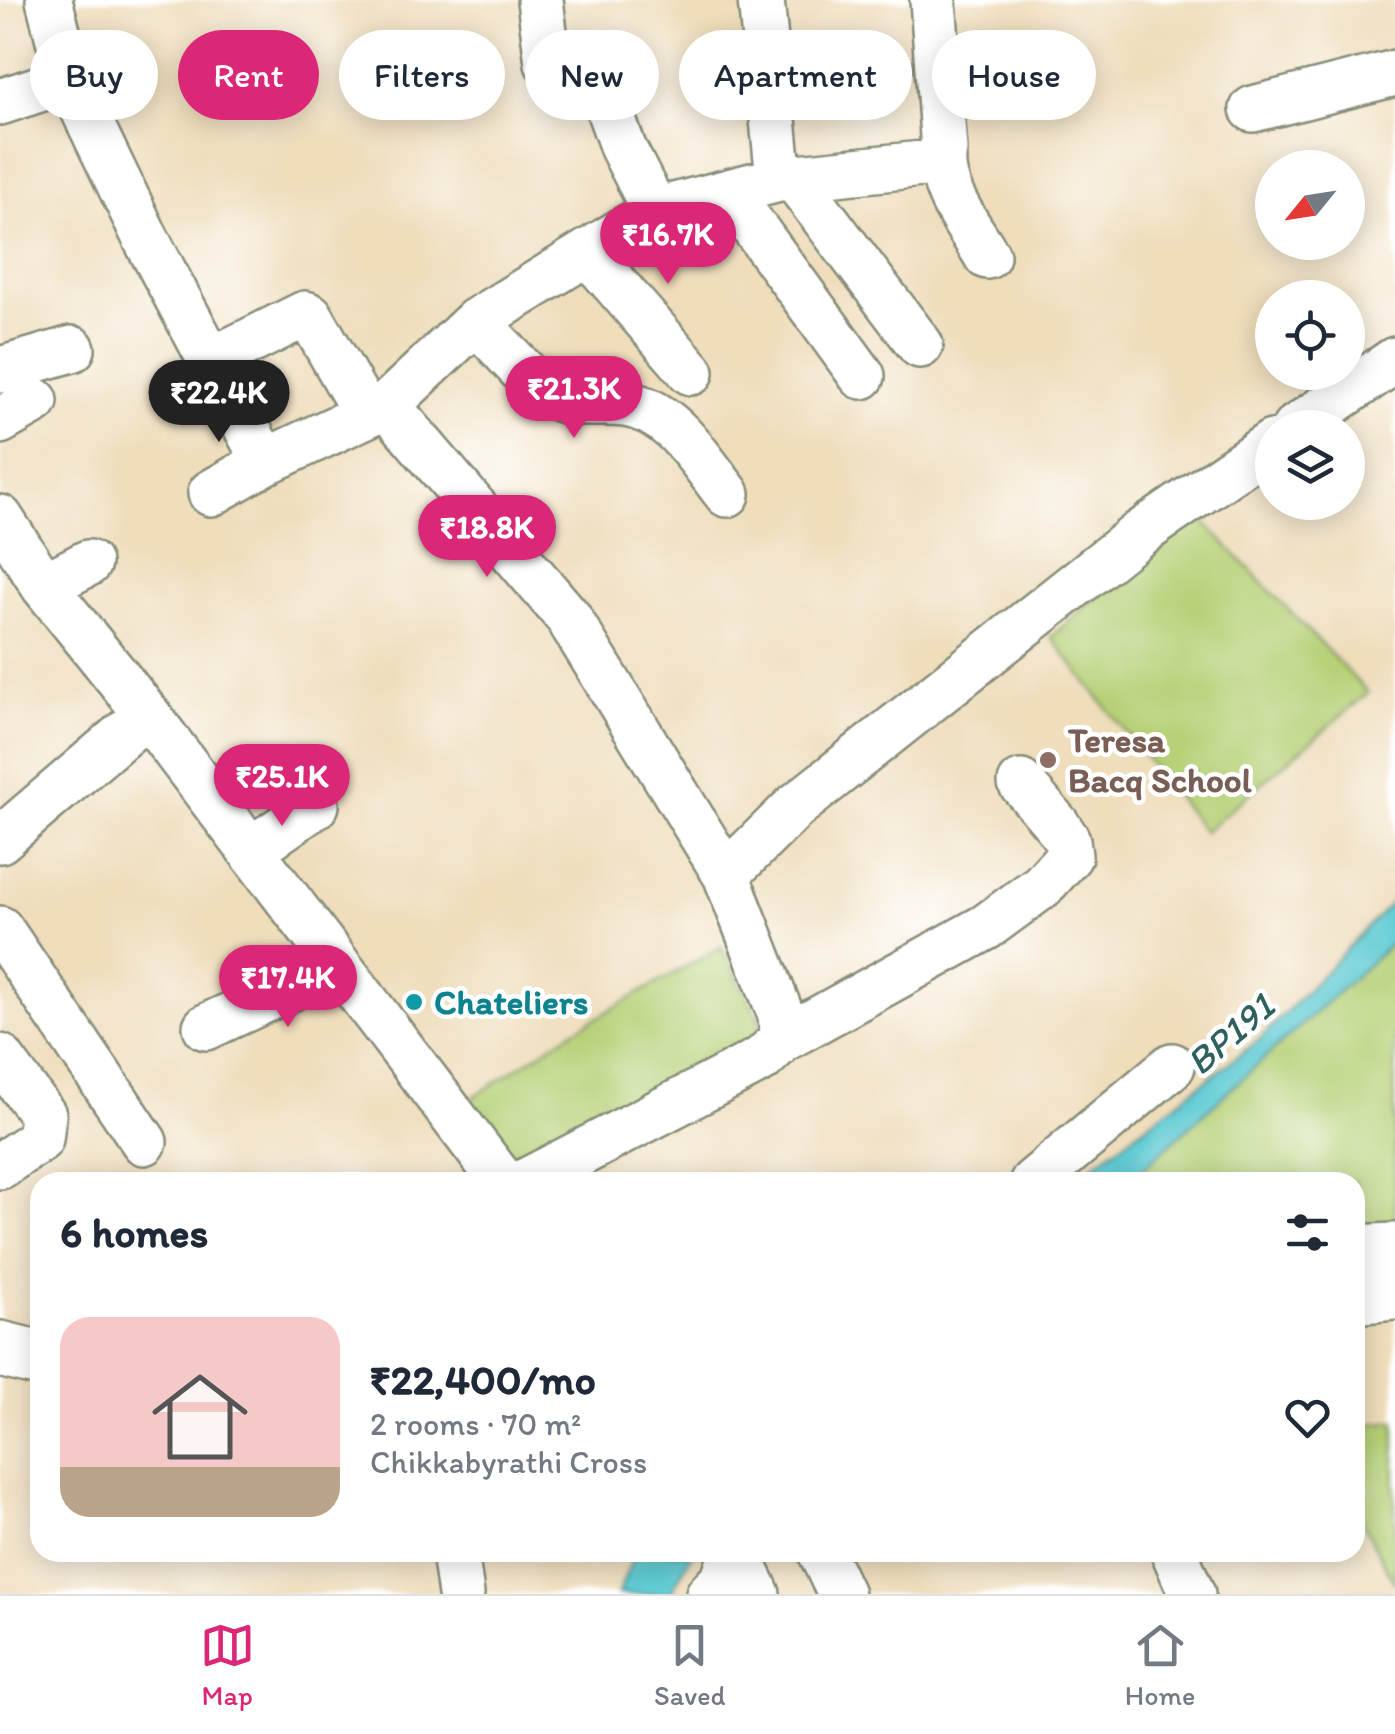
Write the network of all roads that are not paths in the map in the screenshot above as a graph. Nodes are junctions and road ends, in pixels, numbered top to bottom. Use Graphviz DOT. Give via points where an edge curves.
graph roads {
  1 [pos="49,0"];
  2 [pos="540,0"];
  3 [pos="761,0"];
  4 [pos="934,0"];
  5 [pos="57,30"];
  6 [pos="544,30"];
  7 [pos="1395,73"];
  8 [pos="30,92"];
  9 [pos="0,102"];
  10 [pos="1253,109"];
  11 [pos="89,120"];
  12 [pos="612,120"];
  13 [pos="942,162"];
  14 [pos="787,180"];
  15 [pos="728,192"];
  16 [pos="656,211"];
  17 [pos="588,252"];
  18 [pos="988,256"];
  19 [pos="476,321"];
  20 [pos="920,345"];
  21 [pos="72,348"];
  22 [pos="1395,360"];
  23 [pos="210,361"];
  24 [pos="0,370"];
  25 [pos="692,372"];
  26 [pos="862,376"];
  27 [pos="376,410"];
  28 [pos="1321,410"];
  29 [pos="1255,455"];
  30 [pos="265,462"];
  31 [pos="211,493"];
  32 [pos="728,494"];
  33 [pos="0,518"];
  34 [pos="88,562"];
  35 [pos="44,586"];
  36 [pos="147,714"];
  37 [pos="1021,783"];
  38 [pos="316,805"];
  39 [pos="0,840"];
  40 [pos="251,850"];
  41 [pos="726,875"];
  42 [pos="0,929"];
  43 [pos="338,966"];
  44 [pos="206,1027"];
  45 [pos="783,1039"];
  46 [pos="0,1057"];
  47 [pos="1172,1066"];
  48 [pos="144,1142"];
  49 [pos="0,1166"];
  50 [pos="496,1172"];
  51 [pos="544,1172"];
  52 [pos="1046,1172"];
  53 [pos="1395,1251"];
  54 [pos="1365,1252"];
  55 [pos="1395,1292"];
  56 [pos="1365,1295"];
  57 [pos="0,1348"];
  58 [pos="30,1356"];
  59 [pos="0,1384"];
  60 [pos="30,1392"];
  61 [pos="456,1562"];
  62 [pos="731,1562"];
  63 [pos="741,1562"];
  64 [pos="826,1562"];
  65 [pos="1178,1562"];
  66 [pos="461,1594"];
  67 [pos="709,1594"];
  68 [pos="757,1594"];
  69 [pos="841,1594"];
  70 [pos="1192,1594"];
  1 -- 5 [label="street"];
  2 -- 6 [label="street"];
  3 -- 14 [label="street"];
  4 -- 13 [label="street"];
  7 -- 10 [label="street"];
  8 -- 9 [label="street"];
  11 -- 23 [label="street"];
  12 -- 16 [label="street"];
  13 -- 14 [label="street"];
  13 -- 18 [label="street" via="950,192"];
  14 -- 15 [label="street"];
  14 -- 20 [label="street"];
  15 -- 16 [label="street"];
  15 -- 26 [label="street"];
  16 -- 17 [label="street"];
  17 -- 19 [label="street"];
  17 -- 25 [label="street"];
  19 -- 27 [label="street"];
  19 -- 32 [label="street" via="548,393 568,402 636,406 671,425"];
  21 -- 24 [label="street"];
  22 -- 28 [label="street"];
  23 -- 27 [label="street" via="305,314"];
  23 -- 30 [label="street"];
  27 -- 30 [label="street"];
  27 -- 41 [label="street" via="568,616"];
  29 -- 41 [label="street" via="1139,534 796,806"];
  30 -- 31 [label="street"];
  33 -- 35 [label="street"];
  34 -- 35 [label="street"];
  35 -- 36 [label="street"];
  36 -- 39 [label="street"];
  36 -- 40 [label="street"];
  37 -- 45 [label="street" via="1066,840 1070,856 1058,870 986,927"];
  38 -- 40 [label="street"];
  40 -- 43 [label="street"];
  41 -- 45 [label="street" via="781,1016"];
  42 -- 48 [label="street"];
  43 -- 44 [label="street"];
  43 -- 50 [label="street"];
  45 -- 51 [label="street" via="762,1059"];
  46 -- 49 [label="street" via="44,1124 40,1139"];
  47 -- 52 [label="street"];
  53 -- 54 [label="main road"];
  55 -- 56 [label="main road"];
  57 -- 58 [label="main road"];
  59 -- 60 [label="main road"];
  61 -- 66 [label="street"];
  62 -- 67 [label="street"];
  63 -- 68 [label="street"];
  64 -- 69 [label="street"];
  65 -- 70 [label="street"];
}
